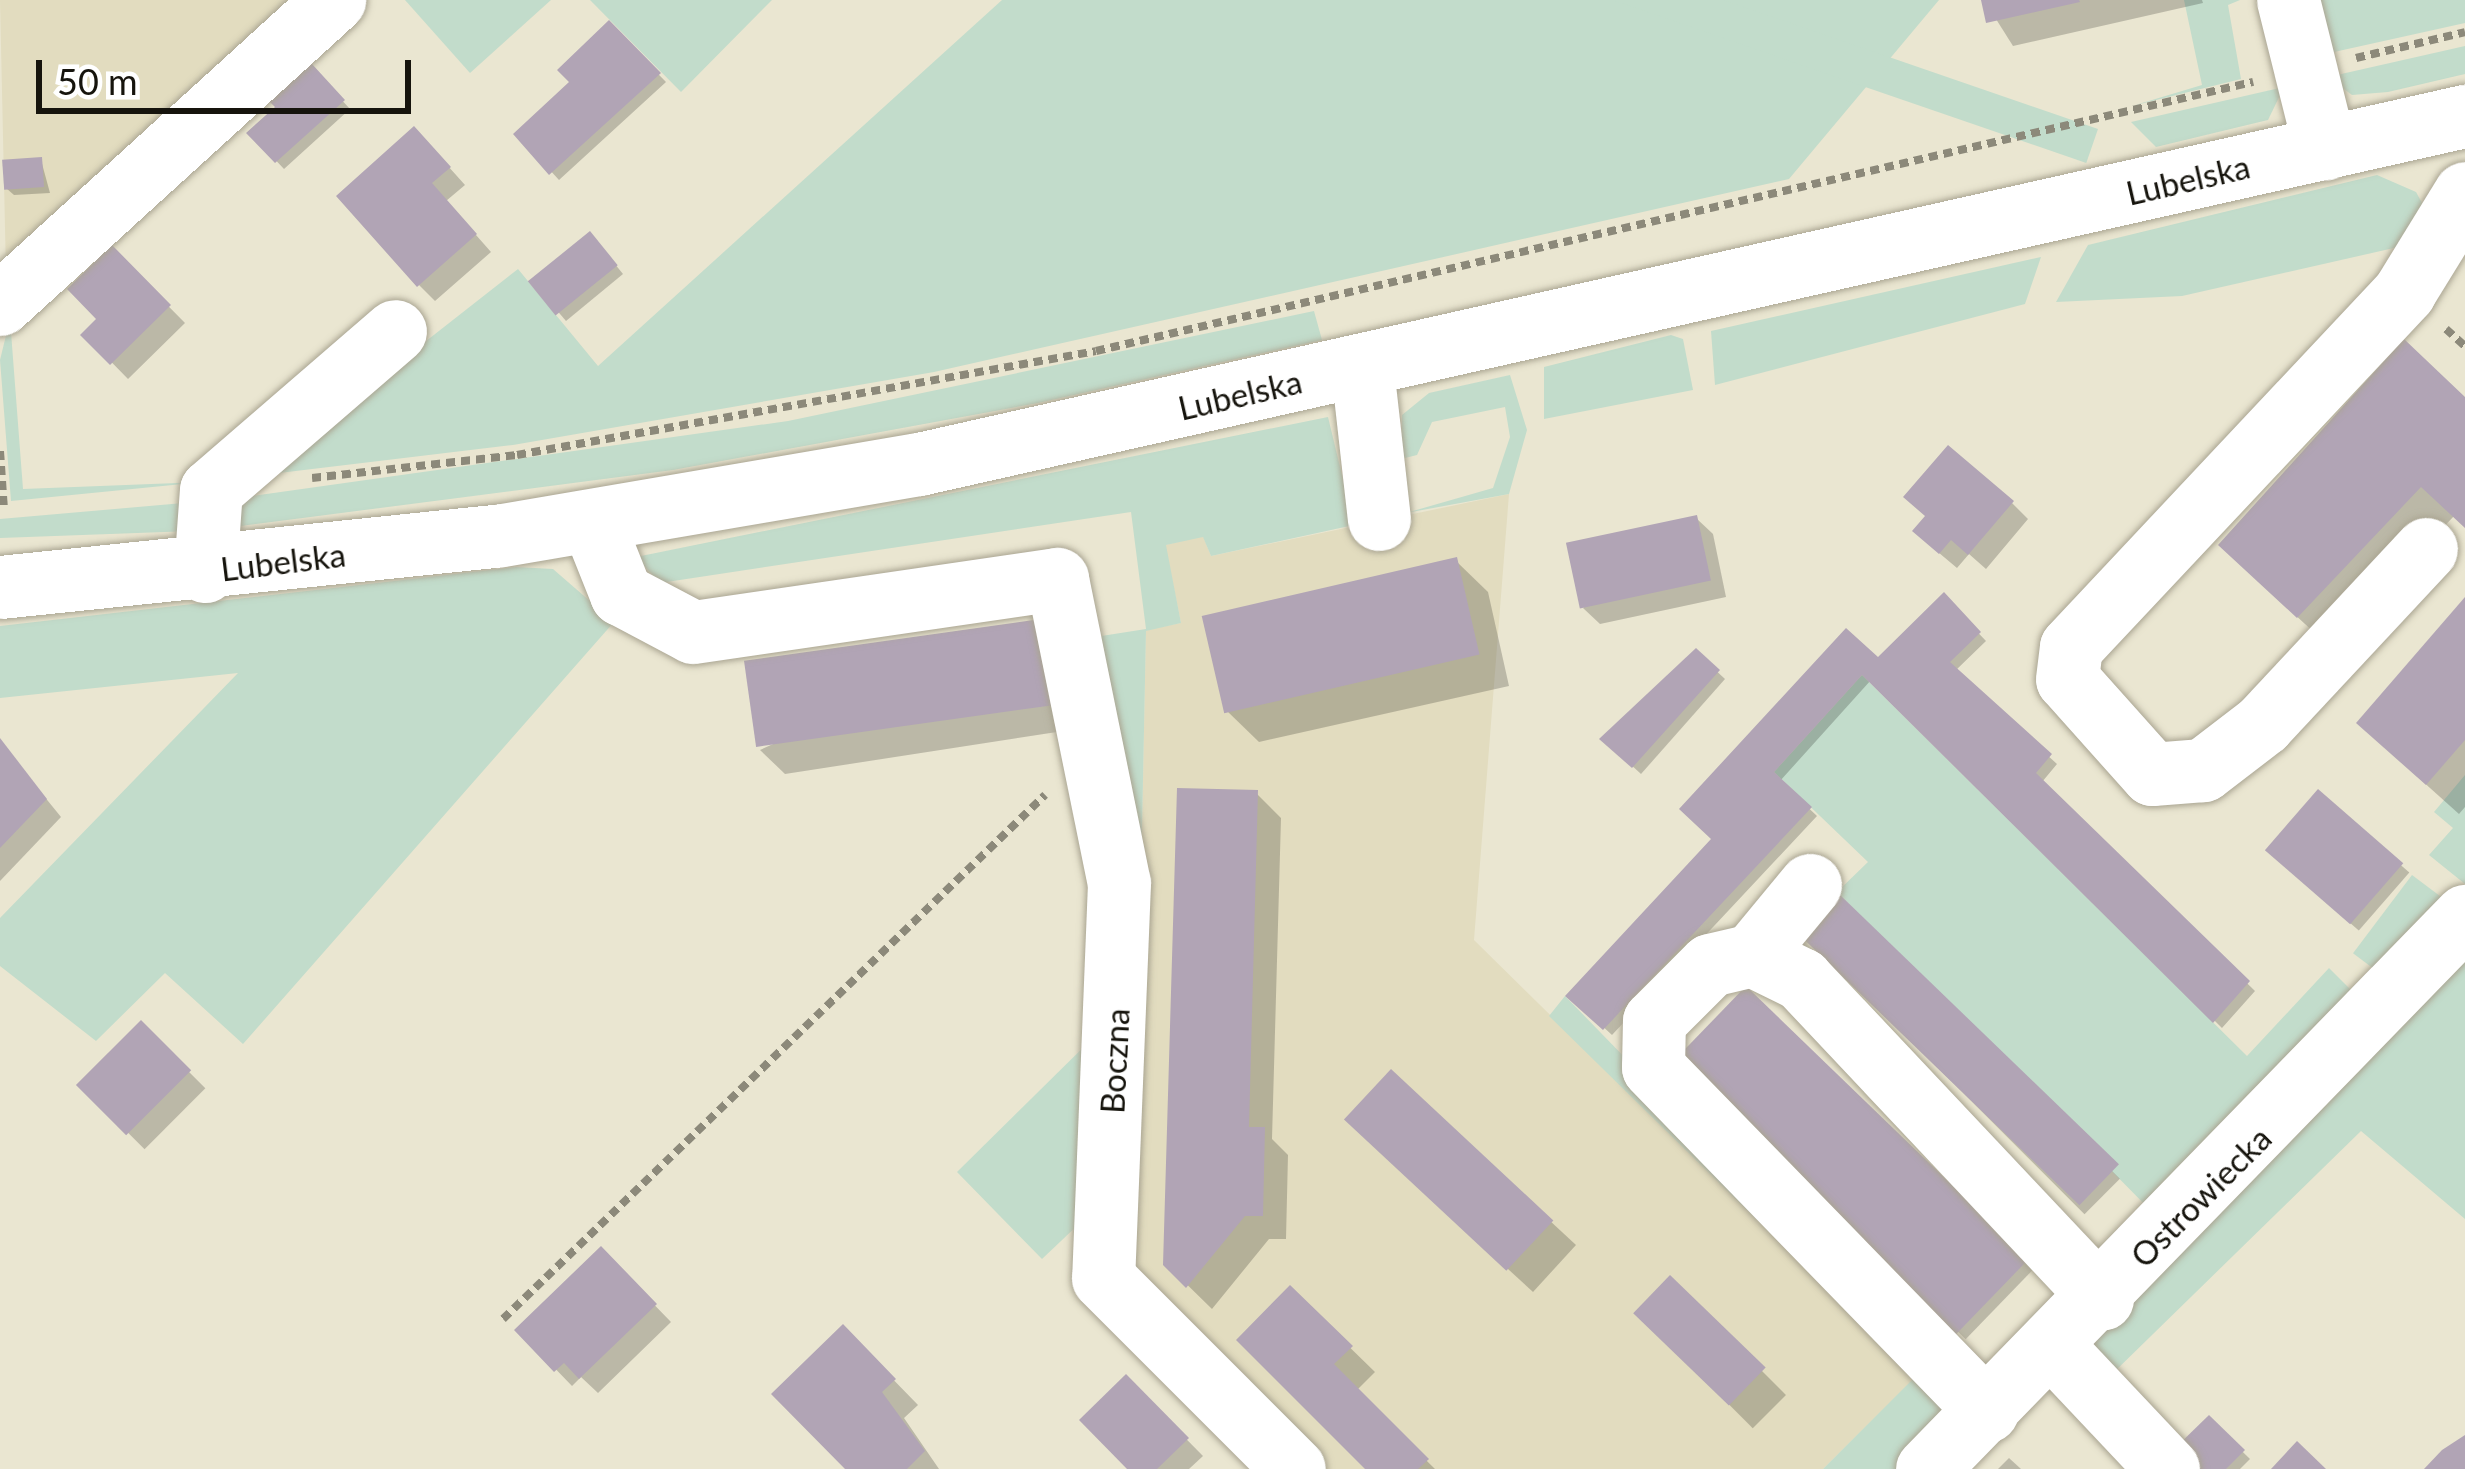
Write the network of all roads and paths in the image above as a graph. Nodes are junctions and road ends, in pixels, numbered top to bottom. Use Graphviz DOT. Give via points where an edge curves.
graph roads {
  1 [pos="334,0"];
  2 [pos="2288,0"];
  3 [pos="2465,32"];
  4 [pos="2304,70"];
  5 [pos="2465,116"];
  6 [pos="2325,148"];
  7 [pos="2465,194"];
  8 [pos="0,304"];
  9 [pos="395,331"];
  10 [pos="1362,368"];
  11 [pos="0,451"];
  12 [pos="305,479"];
  13 [pos="4,510"];
  14 [pos="1379,519"];
  15 [pos="592,520"];
  16 [pos="2426,549"];
  17 [pos="205,571"];
  18 [pos="0,586"];
  19 [pos="1090,752"];
  20 [pos="1810,884"];
  21 [pos="2465,916"];
  22 [pos="1752,956"];
  23 [pos="2102,1298"];
  24 [pos="503,1318"];
  25 [pos="2053,1347"];
  26 [pos="1987,1411"];
  27 [pos="1294,1469"];
  28 [pos="1927,1469"];
  29 [pos="2168,1469"];
  1 -- 8 [label="street"];
  2 -- 4 [label="street"];
  3 -- 4 [label="path"];
  4 -- 6 [label="street"];
  4 -- 12 [label="path" via="1096,351 517,455"];
  5 -- 6 [label="street, Lubelska"];
  6 -- 10 [label="street, Lubelska"];
  7 -- 16 [label="street" via="2404,292 2071,646 2067,679 2152,774 2203,770 2263,724"];
  9 -- 17 [label="street" via="211,490"];
  10 -- 14 [label="street"];
  10 -- 15 [label="street, Lubelska"];
  11 -- 13 [label="path"];
  15 -- 17 [label="street, Lubelska"];
  15 -- 19 [label="street, Boczna" via="620,594 693,632 1057,579"];
  17 -- 18 [label="street, Lubelska"];
  19 -- 24 [label="path"];
  19 -- 27 [label="street, Boczna" via="1119,883 1100,1250 1111,1298"];
  20 -- 22 [label="street"];
  21 -- 23 [label="street, Ostrowiecka"];
  22 -- 23 [label="street" via="1801,979"];
  22 -- 26 [label="street" via="1710,965 1654,1022 1653,1067"];
  23 -- 25 [label="street, Ostrowiecka"];
  25 -- 26 [label="street, Ostrowiecka"];
  25 -- 29 [label="street"];
  26 -- 28 [label="street, Ostrowiecka"];
}
